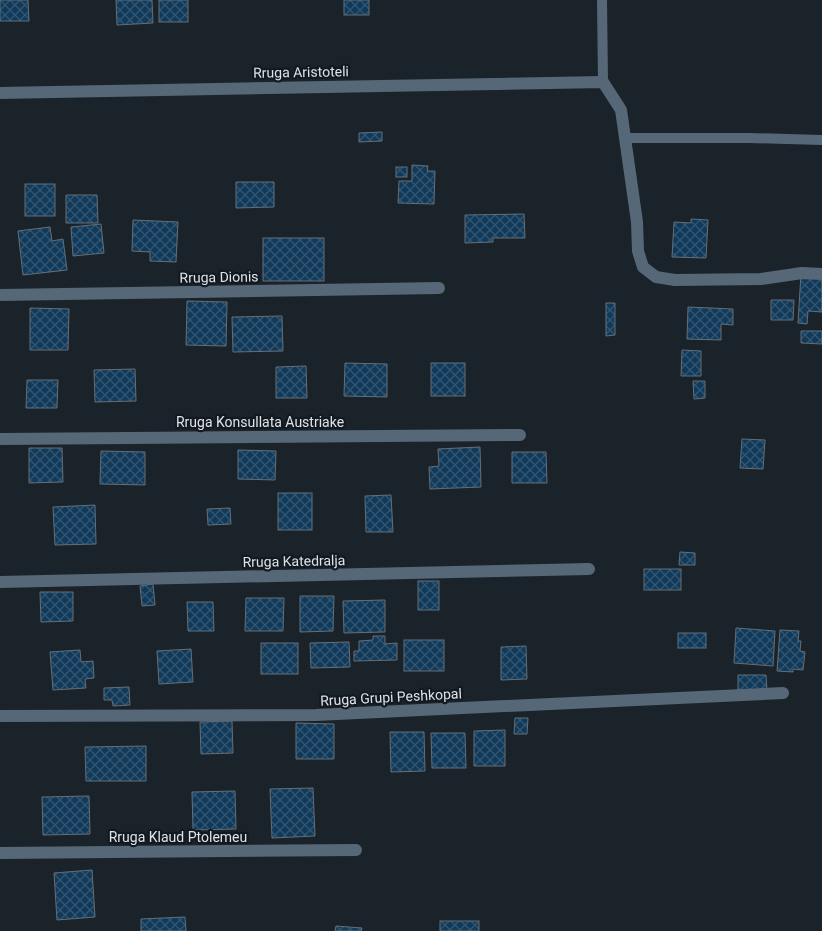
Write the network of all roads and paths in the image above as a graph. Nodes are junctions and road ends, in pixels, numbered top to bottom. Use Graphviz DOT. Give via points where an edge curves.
graph roads {
  1 [pos="602,0"];
  2 [pos="604,82"];
  3 [pos="0,93"];
  4 [pos="626,138"];
  5 [pos="822,140"];
  6 [pos="822,274"];
  7 [pos="439,288"];
  8 [pos="0,296"];
  9 [pos="520,435"];
  10 [pos="0,438"];
  11 [pos="589,569"];
  12 [pos="0,582"];
  13 [pos="783,693"];
  14 [pos="0,716"];
  15 [pos="356,850"];
  16 [pos="0,853"];
  1 -- 2 [label="lane"];
  2 -- 3 [label="street, Rruga Aristoteli"];
  2 -- 4 [label="street" via="622,110"];
  4 -- 5 [label="lane"];
  4 -- 6 [label="street" via="638,251 644,267 656,277 675,280 761,279 802,273"];
  7 -- 8 [label="street, Rruga Dionis"];
  9 -- 10 [label="street, Rruga Konsullata Austriake"];
  11 -- 12 [label="street, Rruga Katedralja"];
  13 -- 14 [label="street, Rruga Grupi Peshkopal" via="316,716"];
  15 -- 16 [label="street, Rruga Klaud Ptolemeu"];
}
